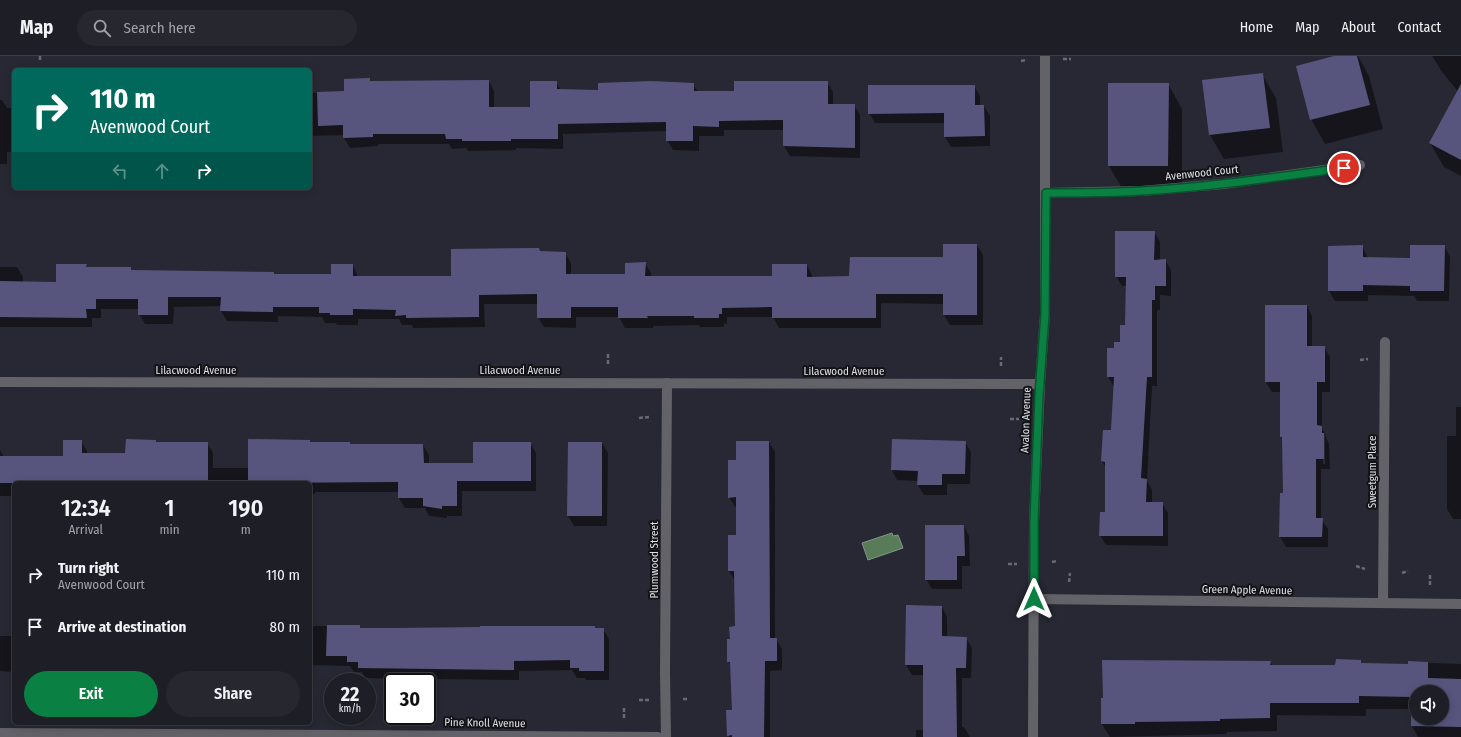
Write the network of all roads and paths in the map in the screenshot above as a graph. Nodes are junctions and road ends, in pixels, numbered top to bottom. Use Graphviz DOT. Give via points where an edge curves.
graph roads {
  1 [pos="40,56"];
  2 [pos="1045,56"];
  3 [pos="1060,59"];
  4 [pos="1071,59"];
  5 [pos="40,62"];
  6 [pos="1360,165"];
  7 [pos="1046,193"];
  8 [pos="1385,342"];
  9 [pos="608,354"];
  10 [pos="1001,357"];
  11 [pos="608,364"];
  12 [pos="1001,366"];
  13 [pos="0,382"];
  14 [pos="667,383"];
  15 [pos="1040,384"];
  16 [pos="649,417"];
  17 [pos="639,418"];
  18 [pos="1010,419"];
  19 [pos="1019,419"];
  20 [pos="1008,564"];
  21 [pos="1017,564"];
  22 [pos="1356,566"];
  23 [pos="1368,569"];
  24 [pos="1408,570"];
  25 [pos="1402,572"];
  26 [pos="1070,573"];
  27 [pos="1430,575"];
  28 [pos="1069,582"];
  29 [pos="1430,585"];
  30 [pos="1034,599"];
  31 [pos="1383,603"];
  32 [pos="1461,604"];
  33 [pos="639,700"];
  34 [pos="650,700"];
  35 [pos="624,707"];
  36 [pos="624,718"];
  37 [pos="0,733"];
  38 [pos="658,737"];
  39 [pos="666,737"];
  40 [pos="1033,737"];
  1 -- 5 [label="path"];
  2 -- 7 [label="street, Avalon Avenue"];
  3 -- 4 [label="path"];
  6 -- 7 [label="street, Avenwood Court" via="1223,184 1141,191"];
  7 -- 15 [label="street, Avalon Avenue" via="1045,314"];
  8 -- 31 [label="street, Sweetgum Place"];
  9 -- 11 [label="path"];
  10 -- 12 [label="path"];
  13 -- 14 [label="street, Lilacwood Avenue"];
  14 -- 15 [label="street, Lilacwood Avenue"];
  14 -- 39 [label="street, Plumwood Street"];
  15 -- 30 [label="street, Avalon Avenue" via="1034,521"];
  16 -- 17 [label="path"];
  18 -- 19 [label="path"];
  20 -- 21 [label="path"];
  22 -- 23 [label="path"];
  24 -- 25 [label="path"];
  26 -- 28 [label="path"];
  27 -- 29 [label="path"];
  30 -- 31 [label="street, Green Apple Avenue"];
  30 -- 40 [label="street, Avalon Avenue"];
  31 -- 32 [label="street, Green Apple Avenue"];
  33 -- 34 [label="path"];
  35 -- 36 [label="path"];
  37 -- 38 [label="street, Pine Knoll Avenue"];
}
